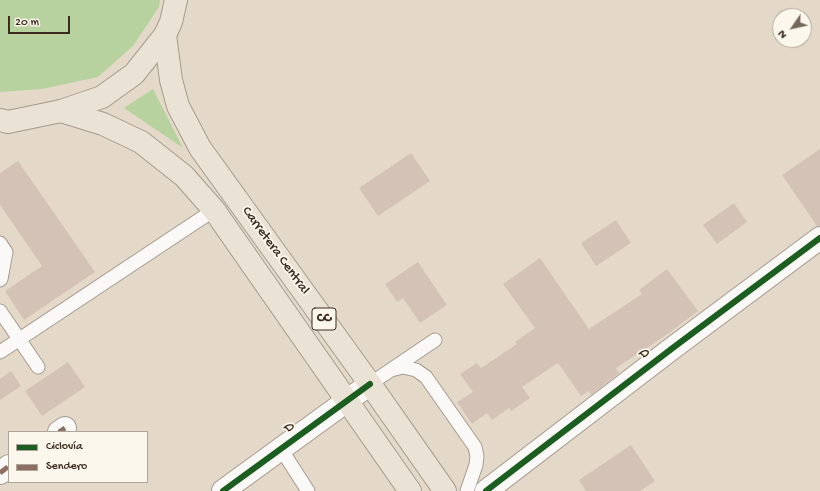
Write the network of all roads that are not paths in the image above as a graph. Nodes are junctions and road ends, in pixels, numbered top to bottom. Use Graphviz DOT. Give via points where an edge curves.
graph roads {
  1 [pos="176,0"];
  2 [pos="190,0"];
  3 [pos="168,28"];
  4 [pos="61,111"];
  5 [pos="3,122"];
  6 [pos="214,210"];
  7 [pos="820,238"];
  8 [pos="0,243"];
  9 [pos="0,280"];
  10 [pos="0,311"];
  11 [pos="19,339"];
  12 [pos="435,340"];
  13 [pos="0,352"];
  14 [pos="38,367"];
  15 [pos="391,370"];
  16 [pos="370,384"];
  17 [pos="347,401"];
  18 [pos="281,449"];
  19 [pos="223,491"];
  20 [pos="308,491"];
  21 [pos="410,491"];
  22 [pos="445,491"];
  23 [pos="467,491"];
  24 [pos="486,491"];
  1 -- 3 [label="main road, CC"];
  2 -- 3 [label="main road"];
  3 -- 4 [label="main road, CC" via="128,79 102,97"];
  3 -- 16 [label="main road, Carretera Central / CC" via="170,80 178,106 200,148"];
  4 -- 5 [label="main road, CC"];
  4 -- 6 [label="main road, Carretera Central / CC" via="103,124 141,142 184,176"];
  6 -- 11 [label="lane"];
  6 -- 17 [label="main road, Carretera Central / CC"];
  7 -- 24 [label="street, D"];
  8 -- 9 [label="lane" via="6,252"];
  10 -- 11 [label="lane"];
  11 -- 13 [label="lane"];
  11 -- 14 [label="lane"];
  12 -- 15 [label="lane"];
  15 -- 16 [label="lane"];
  15 -- 23 [label="lane" via="403,367 416,370 426,377 476,447 476,465"];
  16 -- 17 [label="street, D"];
  16 -- 22 [label="main road, Carretera Central / CC"];
  17 -- 18 [label="street, D"];
  17 -- 21 [label="main road, Carretera Central / CC"];
  18 -- 19 [label="street, D"];
  18 -- 20 [label="lane"];
}
